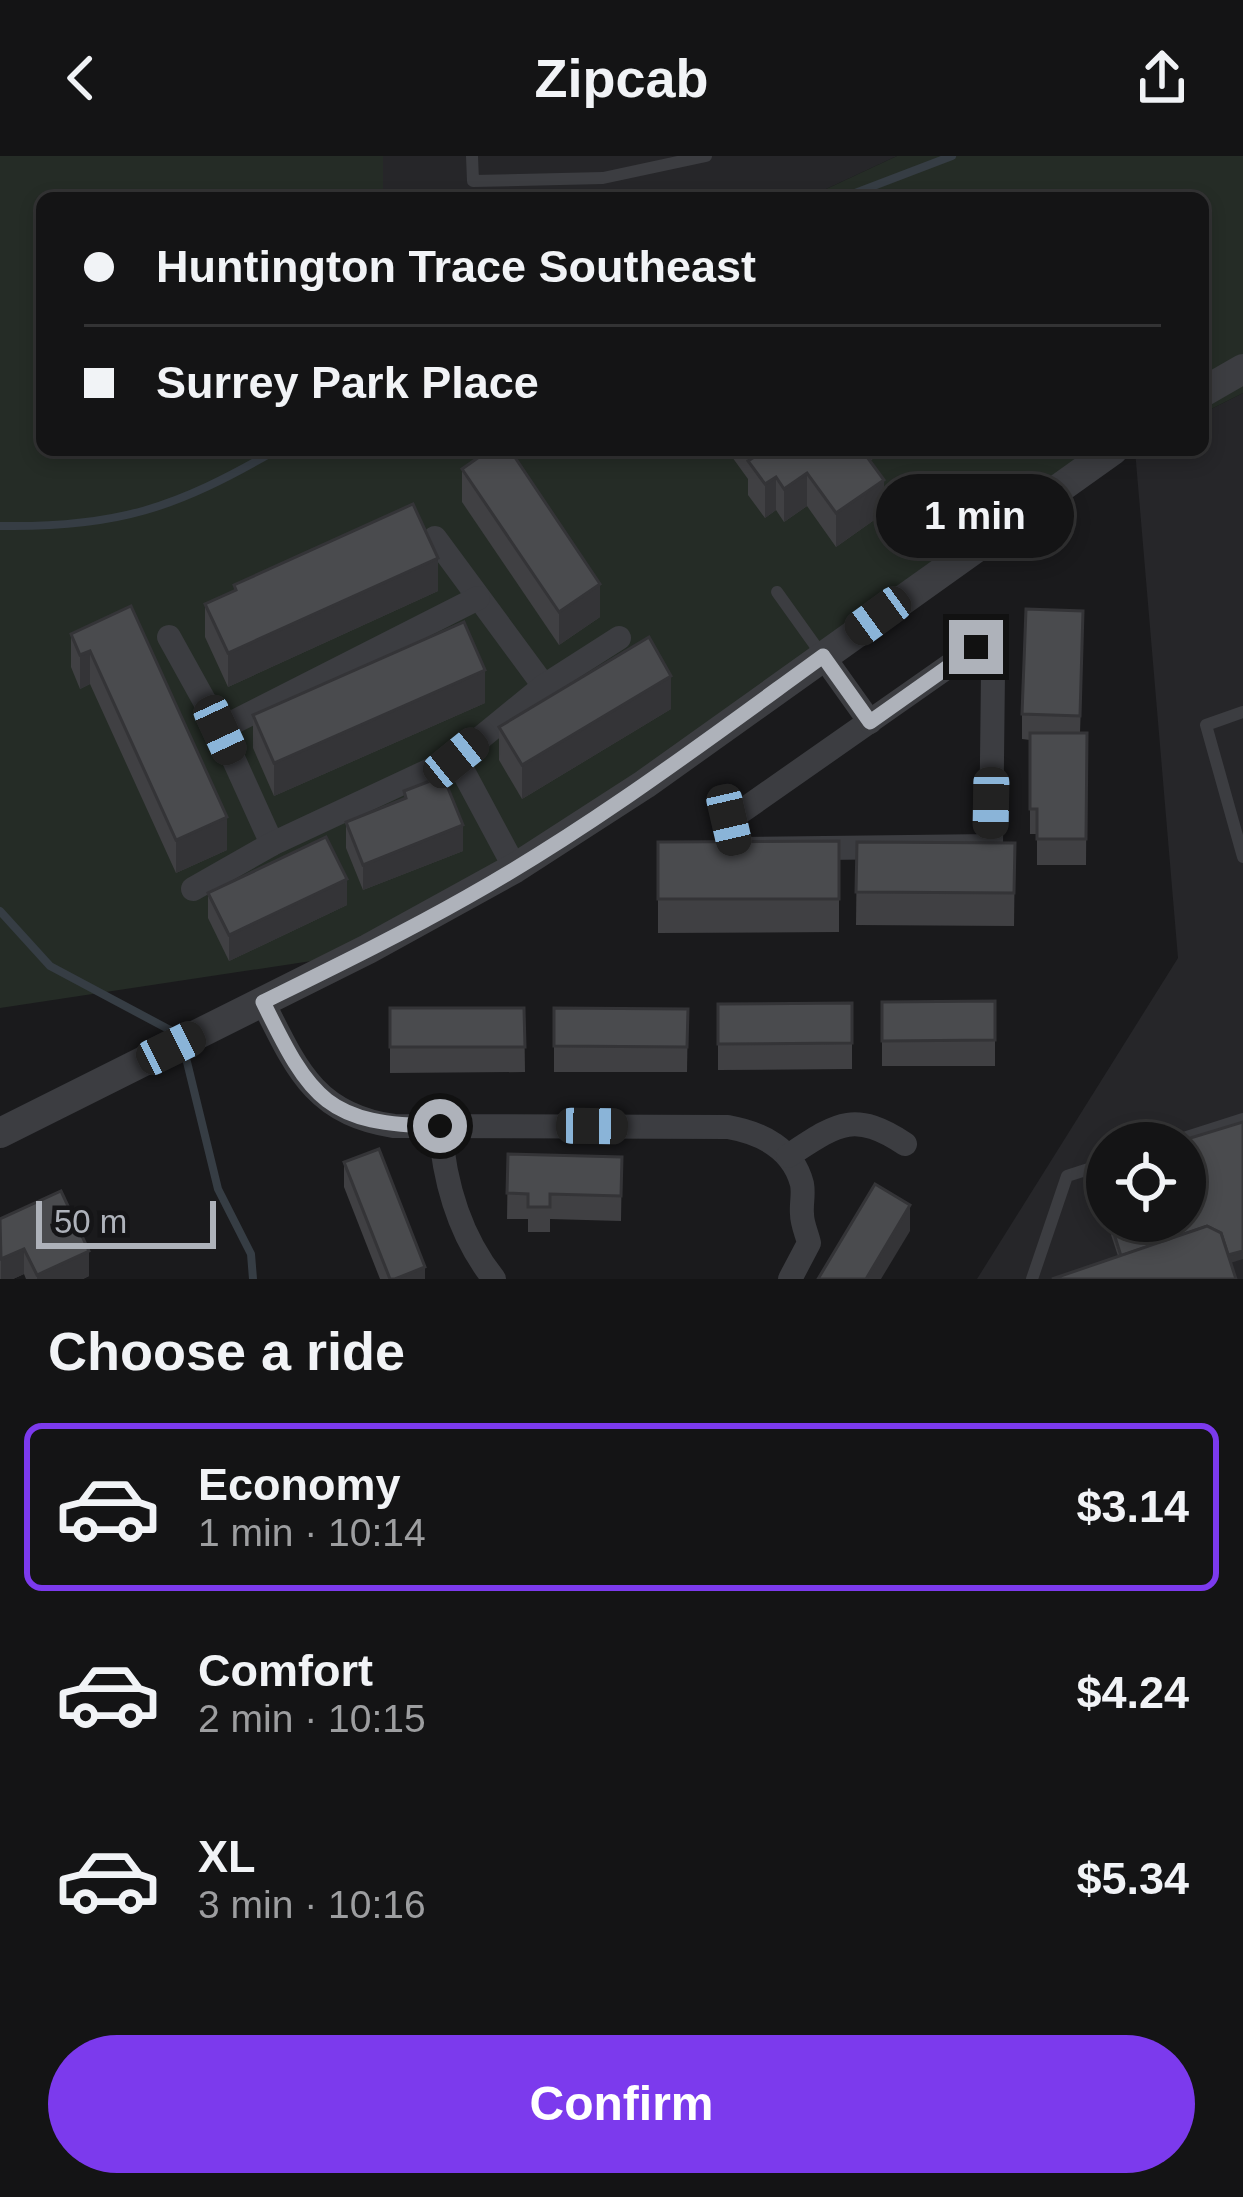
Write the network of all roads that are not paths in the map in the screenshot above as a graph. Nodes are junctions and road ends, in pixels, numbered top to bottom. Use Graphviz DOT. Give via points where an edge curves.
graph roads {
  1 [pos="472,156"];
  2 [pos="706,156"];
  3 [pos="1243,370"];
  4 [pos="1209,389"];
  5 [pos="1105,456"];
  6 [pos="435,538"];
  7 [pos="777,592"];
  8 [pos="478,598"];
  9 [pos="169,637"];
  10 [pos="619,638"];
  11 [pos="823,656"];
  12 [pos="544,686"];
  13 [pos="1243,712"];
  14 [pos="870,722"];
  15 [pos="220,730"];
  16 [pos="456,758"];
  17 [pos="272,844"];
  18 [pos="1243,856"];
  19 [pos="515,868"];
  20 [pos="193,889"];
  21 [pos="263,1002"];
  22 [pos="1243,1119"];
  23 [pos="440,1126"];
  24 [pos="1206,1131"];
  25 [pos="0,1133"];
  26 [pos="905,1144"];
  27 [pos="788,1156"];
  28 [pos="1086,1170"];
  29 [pos="494,1279"];
  30 [pos="790,1279"];
  31 [pos="1031,1279"];
  1 -- 2 [label="lane" via="473,181 603,178"];
  3 -- 4 [label="street"];
  5 -- 11 [label="street"];
  6 -- 8 [label="street"];
  7 -- 11 [label="lane"];
  8 -- 12 [label="street"];
  8 -- 15 [label="street"];
  9 -- 15 [label="street"];
  10 -- 12 [label="street"];
  11 -- 14 [label="street"];
  11 -- 19 [label="street"];
  12 -- 16 [label="street"];
  13 -- 18 [label="lane" via="1206,725"];
  14 -- 14 [label="street" via="976,647 993,672 991,846 736,849 729,820"];
  15 -- 17 [label="street"];
  16 -- 17 [label="street"];
  16 -- 19 [label="street"];
  17 -- 20 [label="street"];
  19 -- 21 [label="street"];
  21 -- 23 [label="street" via="322,1099 368,1122"];
  21 -- 25 [label="street"];
  22 -- 24 [label="lane"];
  23 -- 27 [label="street" via="728,1127 751,1131"];
  23 -- 29 [label="street" via="456,1208"];
  26 -- 27 [label="street" via="875,1124 852,1123"];
  27 -- 30 [label="street" via="802,1183 809,1243"];
  28 -- 31 [label="lane" via="1067,1176"];
}
